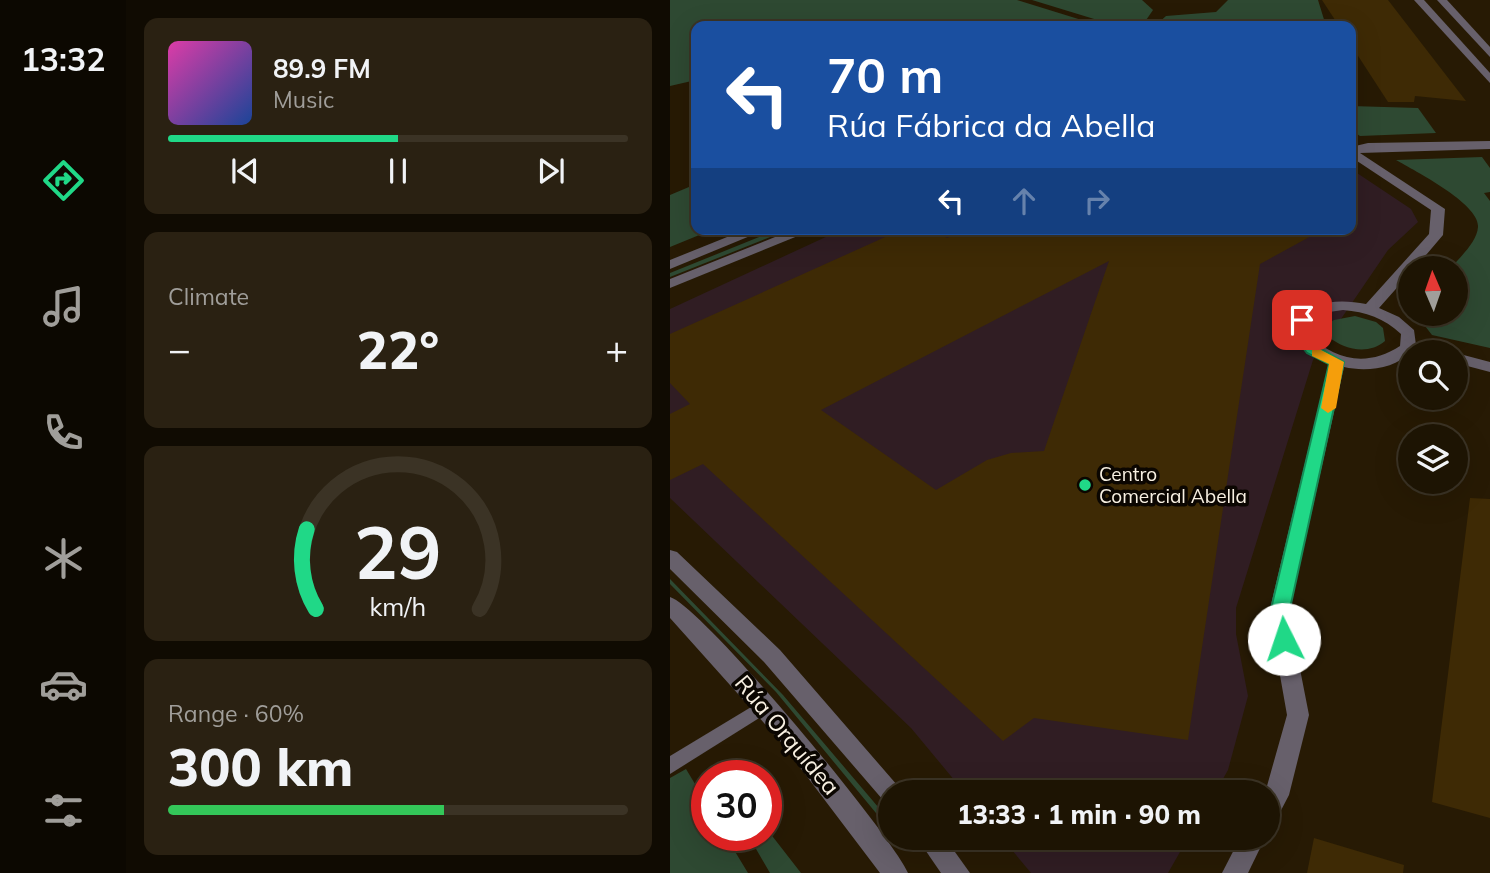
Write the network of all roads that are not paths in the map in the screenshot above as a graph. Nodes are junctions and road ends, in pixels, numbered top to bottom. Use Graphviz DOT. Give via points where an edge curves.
graph roads {
  1 [pos="1419,0"];
  2 [pos="1442,0"];
  3 [pos="1490,54"];
  4 [pos="1490,80"];
  5 [pos="1490,145"];
  6 [pos="1356,151"];
  7 [pos="1356,155"];
  8 [pos="745,235"];
  9 [pos="793,235"];
  10 [pos="670,265"];
  11 [pos="670,284"];
  12 [pos="1371,308"];
  13 [pos="1408,340"];
  14 [pos="1398,357"];
  15 [pos="1468,361"];
  16 [pos="1337,362"];
  17 [pos="1490,367"];
  18 [pos="670,557"];
  19 [pos="670,605"];
  20 [pos="766,705"];
  21 [pos="670,766"];
  22 [pos="881,780"];
  23 [pos="1280,784"];
  24 [pos="939,850"];
  25 [pos="1247,850"];
  26 [pos="895,873"];
  27 [pos="957,873"];
  28 [pos="1235,873"];
  1 -- 4 [label="street"];
  2 -- 3 [label="street"];
  5 -- 6 [label="street"];
  7 -- 12 [label="street" via="1438,209 1436,235"];
  8 -- 10 [label="street"];
  9 -- 11 [label="street"];
  12 -- 13 [label="street" via="1394,318 1408,333"];
  12 -- 16 [label="street" via="1343,305 1318,309 1302,320 1300,335 1312,350"];
  14 -- 16 [label="street" via="1367,366"];
  15 -- 17 [label="street"];
  16 -- 23 [label="street" via="1279,613 1298,715"];
  18 -- 22 [label="street, Rúa Orquídea" via="772,656"];
  19 -- 20 [label="street, Rúa Orquídea"];
  20 -- 21 [label="lane"];
  20 -- 26 [label="street, Rúa Orquídea"];
  24 -- 27 [label="street"];
  25 -- 28 [label="street"];
}
